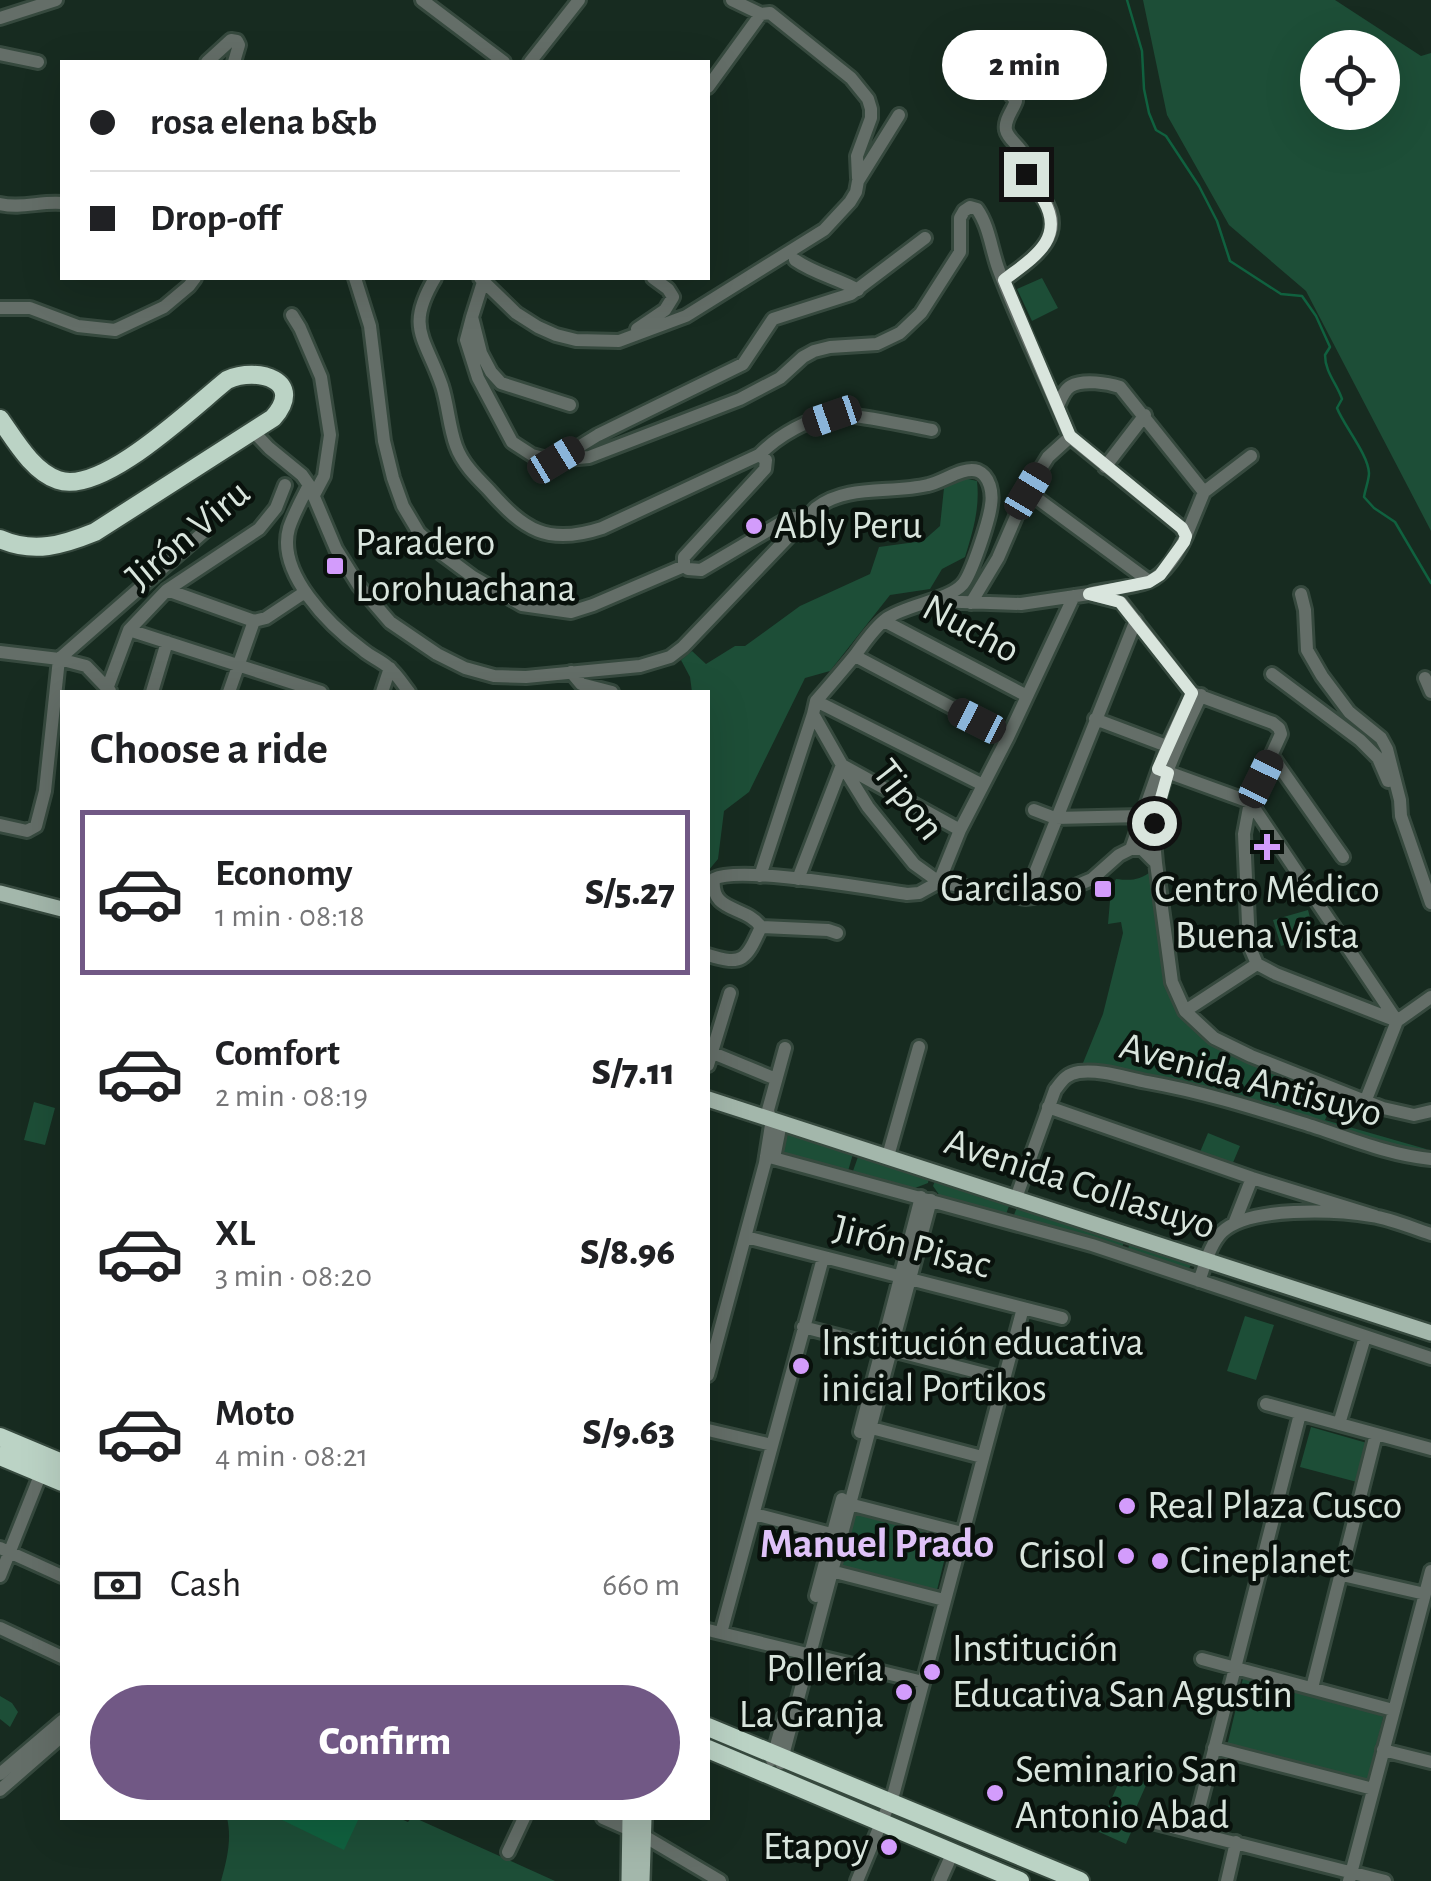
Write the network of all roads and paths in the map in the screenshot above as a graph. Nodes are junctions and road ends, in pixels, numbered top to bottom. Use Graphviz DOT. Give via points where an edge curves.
graph roads {
  1 [pos="56,0"];
  2 [pos="422,0"];
  3 [pos="579,0"];
  4 [pos="732,0"];
  5 [pos="761,14"];
  6 [pos="0,18"];
  7 [pos="0,54"];
  8 [pos="209,60"];
  9 [pos="235,60"];
  10 [pos="501,60"];
  11 [pos="532,60"];
  12 [pos="38,62"];
  13 [pos="989,69"];
  14 [pos="710,84"];
  15 [pos="899,115"];
  16 [pos="858,180"];
  17 [pos="0,204"];
  18 [pos="60,204"];
  19 [pos="925,238"];
  20 [pos="796,260"];
  21 [pos="194,280"];
  22 [pos="356,280"];
  23 [pos="434,280"];
  24 [pos="482,280"];
  25 [pos="656,280"];
  26 [pos="1004,280"];
  27 [pos="858,290"];
  28 [pos="0,308"];
  29 [pos="292,315"];
  30 [pos="472,317"];
  31 [pos="619,341"];
  32 [pos="570,405"];
  33 [pos="1058,406"];
  34 [pos="1145,415"];
  35 [pos="0,419"];
  36 [pos="932,430"];
  37 [pos="253,431"];
  38 [pos="1070,436"];
  39 [pos="759,455"];
  40 [pos="1251,456"];
  41 [pos="556,460"];
  42 [pos="1105,467"];
  43 [pos="285,485"];
  44 [pos="312,490"];
  45 [pos="1028,491"];
  46 [pos="1204,492"];
  47 [pos="802,523"];
  48 [pos="206,530"];
  49 [pos="1186,536"];
  50 [pos="0,540"];
  51 [pos="684,566"];
  52 [pos="1149,582"];
  53 [pos="166,590"];
  54 [pos="305,592"];
  55 [pos="1302,594"];
  56 [pos="1081,595"];
  57 [pos="926,601"];
  58 [pos="971,603"];
  59 [pos="884,620"];
  60 [pos="1136,620"];
  61 [pos="254,621"];
  62 [pos="129,630"];
  63 [pos="167,642"];
  64 [pos="0,652"];
  65 [pos="854,656"];
  66 [pos="59,660"];
  67 [pos="237,666"];
  68 [pos="390,668"];
  69 [pos="571,672"];
  70 [pos="1272,674"];
  71 [pos="108,690"];
  72 [pos="109,690"];
  73 [pos="153,690"];
  74 [pos="230,690"];
  75 [pos="309,690"];
  76 [pos="383,690"];
  77 [pos="407,690"];
  78 [pos="604,690"];
  79 [pos="1196,694"];
  80 [pos="1027,696"];
  81 [pos="815,707"];
  82 [pos="1094,720"];
  83 [pos="1008,736"];
  84 [pos="1172,748"];
  85 [pos="1272,756"];
  86 [pos="842,765"];
  87 [pos="1163,771"];
  88 [pos="983,785"];
  89 [pos="1250,802"];
  90 [pos="1034,810"];
  91 [pos="1141,816"];
  92 [pos="1401,816"];
  93 [pos="1055,818"];
  94 [pos="0,826"];
  95 [pos="960,830"];
  96 [pos="1131,849"];
  97 [pos="1343,857"];
  98 [pos="1156,863"];
  99 [pos="760,876"];
  100 [pos="798,879"];
  101 [pos="939,882"];
  102 [pos="0,893"];
  103 [pos="1025,898"];
  104 [pos="1431,903"];
  105 [pos="60,908"];
  106 [pos="761,927"];
  107 [pos="837,933"];
  108 [pos="710,955"];
  109 [pos="1257,964"];
  110 [pos="730,994"];
  111 [pos="1431,997"];
  112 [pos="1185,1011"];
  113 [pos="1397,1021"];
  114 [pos="919,1047"];
  115 [pos="785,1048"];
  116 [pos="710,1053"];
  117 [pos="710,1056"];
  118 [pos="776,1079"];
  119 [pos="710,1100"];
  120 [pos="1365,1102"];
  121 [pos="1048,1107"];
  122 [pos="1431,1111"];
  123 [pos="776,1122"];
  124 [pos="888,1156"];
  125 [pos="770,1157"];
  126 [pos="1431,1159"];
  127 [pos="1252,1178"];
  128 [pos="1016,1198"];
  129 [pos="926,1199"];
  130 [pos="1375,1216"];
  131 [pos="1234,1224"];
  132 [pos="1431,1234"];
  133 [pos="746,1236"];
  134 [pos="823,1258"];
  135 [pos="1207,1260"];
  136 [pos="1247,1273"];
  137 [pos="904,1279"];
  138 [pos="1200,1281"];
  139 [pos="1228,1290"];
  140 [pos="1023,1308"];
  141 [pos="1062,1318"];
  142 [pos="803,1327"];
  143 [pos="1431,1333"];
  144 [pos="1365,1336"];
  145 [pos="887,1350"];
  146 [pos="1431,1358"];
  147 [pos="710,1369"];
  148 [pos="1004,1379"];
  149 [pos="1266,1404"];
  150 [pos="1300,1414"];
  151 [pos="1338,1424"];
  152 [pos="866,1426"];
  153 [pos="710,1430"];
  154 [pos="1376,1434"];
  155 [pos="0,1437"];
  156 [pos="772,1446"];
  157 [pos="1431,1448"];
  158 [pos="0,1456"];
  159 [pos="982,1457"];
  160 [pos="60,1462"];
  161 [pos="41,1474"];
  162 [pos="60,1481"];
  163 [pos="849,1504"];
  164 [pos="754,1514"];
  165 [pos="962,1533"];
  166 [pos="837,1535"];
  167 [pos="5,1550"];
  168 [pos="1431,1571"];
  169 [pos="832,1572"];
  170 [pos="60,1575"];
  171 [pos="0,1576"];
  172 [pos="1342,1576"];
  173 [pos="1425,1594"];
  174 [pos="944,1600"];
  175 [pos="0,1628"];
  176 [pos="714,1631"];
  177 [pos="805,1652"];
  178 [pos="60,1658"];
  179 [pos="1202,1659"];
  180 [pos="1234,1666"];
  181 [pos="923,1682"];
  182 [pos="1312,1688"];
  183 [pos="1393,1710"];
  184 [pos="60,1722"];
  185 [pos="710,1728"];
  186 [pos="60,1738"];
  187 [pos="1214,1748"];
  188 [pos="710,1750"];
  189 [pos="1383,1750"];
  190 [pos="778,1756"];
  191 [pos="1431,1762"];
  192 [pos="0,1774"];
  193 [pos="771,1776"];
  194 [pos="1373,1789"];
  195 [pos="0,1790"];
  196 [pos="891,1802"];
  197 [pos="523,1820"];
  198 [pos="609,1820"];
  199 [pos="882,1821"];
  200 [pos="1156,1823"];
  201 [pos="635,1828"];
  202 [pos="1192,1832"];
  203 [pos="1236,1842"];
  204 [pos="508,1852"];
  205 [pos="953,1852"];
  206 [pos="1350,1877"];
  207 [pos="629,1881"];
  208 [pos="642,1881"];
  209 [pos="720,1881"];
  210 [pos="856,1881"];
  211 [pos="940,1881"];
  212 [pos="1020,1881"];
  213 [pos="1080,1881"];
  214 [pos="1227,1881"];
  215 [pos="1385,1881"];
  1 -- 6 [label="street"];
  2 -- 10 [label="street"];
  3 -- 11 [label="street"];
  4 -- 5 [label="street"];
  5 -- 14 [label="street"];
  5 -- 16 [label="street" via="770,13 868,99"];
  7 -- 12 [label="street"];
  8 -- 9 [label="street" via="234,40"];
  13 -- 26 [label="street" via="1016,100 1006,133 1024,152 1026,174 1052,220 1042,250"];
  15 -- 16 [label="street"];
  16 -- 31 [label="street" via="850,202 824,230 686,316"];
  17 -- 18 [label="street"];
  19 -- 27 [label="street"];
  20 -- 27 [label="street"];
  21 -- 28 [label="street" via="164,307 115,330 78,326 30,308"];
  22 -- 51 [label="street" via="370,326 393,478 419,533 442,554 522,604 571,612"];
  23 -- 39 [label="street" via="420,305 419,324 456,446 469,469 522,522 546,534 580,535"];
  24 -- 30 [label="street"];
  24 -- 31 [label="street" via="538,328 576,340"];
  25 -- 31 [label="street" via="673,297 670,305"];
  26 -- 33 [label="street"];
  26 -- 41 [label="street" via="977,208 964,210 960,252 900,333 877,344 814,351 740,399 620,447"];
  27 -- 41 [label="street" via="773,319 742,364"];
  29 -- 44 [label="street" via="321,377 330,435 324,476"];
  30 -- 32 [label="street" via="481,353 501,383"];
  30 -- 41 [label="street" via="466,340 478,378 512,442"];
  33 -- 34 [label="street" via="1074,384 1111,384"];
  33 -- 38 [label="street"];
  34 -- 42 [label="street"];
  34 -- 46 [label="street"];
  35 -- 37 [label="highway" via="47,474 78,483 138,452 227,380 245,373 273,378 284,394 276,415"];
  36 -- 39 [label="street" via="832,416 792,430"];
  37 -- 44 [label="street"];
  37 -- 50 [label="highway" via="95,532 39,548"];
  38 -- 42 [label="street"];
  38 -- 45 [label="street"];
  39 -- 51 [label="street" via="765,469 684,557"];
  40 -- 46 [label="street"];
  42 -- 49 [label="street"];
  43 -- 53 [label="street, Jirón Viru" via="259,528"];
  44 -- 54 [label="street" via="288,530 292,571"];
  44 -- 69 [label="street" via="336,549 390,622 464,668 494,676"];
  45 -- 52 [label="street"];
  45 -- 58 [label="street"];
  46 -- 49 [label="street"];
  47 -- 51 [label="street" via="784,521 701,570"];
  47 -- 57 [label="street" via="847,493 904,490 966,470 984,474 991,505 966,582"];
  47 -- 69 [label="street" via="670,658"];
  48 -- 66 [label="street"];
  49 -- 52 [label="street"];
  52 -- 56 [label="street"];
  53 -- 61 [label="street"];
  53 -- 62 [label="street, Jirón Viru"];
  54 -- 61 [label="street"];
  54 -- 68 [label="street" via="334,625"];
  55 -- 92 [label="street" via="1307,650 1349,712 1381,738"];
  56 -- 58 [label="street"];
  56 -- 60 [label="street" via="1120,602"];
  56 -- 80 [label="street"];
  57 -- 58 [label="street"];
  57 -- 59 [label="street"];
  59 -- 65 [label="street"];
  59 -- 80 [label="street, Nucho"];
  60 -- 79 [label="street"];
  60 -- 82 [label="street"];
  61 -- 67 [label="street"];
  62 -- 63 [label="street"];
  62 -- 72 [label="street, Jirón Viru"];
  63 -- 67 [label="street"];
  63 -- 73 [label="street"];
  64 -- 66 [label="street"];
  65 -- 81 [label="street"];
  65 -- 83 [label="street"];
  66 -- 71 [label="street" via="91,669"];
  66 -- 94 [label="street" via="36,826"];
  67 -- 74 [label="street"];
  67 -- 75 [label="street"];
  68 -- 76 [label="street"];
  68 -- 77 [label="street"];
  69 -- 78 [label="street" via="580,684"];
  70 -- 92 [label="street" via="1378,758"];
  79 -- 84 [label="street"];
  79 -- 85 [label="street" via="1273,723 1281,734"];
  80 -- 83 [label="street"];
  81 -- 86 [label="street, Tipon"];
  81 -- 88 [label="street"];
  81 -- 99 [label="street"];
  82 -- 84 [label="street"];
  82 -- 93 [label="street"];
  83 -- 88 [label="street"];
  84 -- 87 [label="street"];
  85 -- 89 [label="street"];
  85 -- 97 [label="street"];
  86 -- 95 [label="street"];
  86 -- 100 [label="street"];
  86 -- 101 [label="street, Tipon" via="914,864"];
  87 -- 89 [label="street"];
  87 -- 91 [label="street"];
  87 -- 98 [label="street" via="1154,823"];
  88 -- 95 [label="street"];
  89 -- 109 [label="street" via="1244,852 1249,945"];
  89 -- 113 [label="street"];
  90 -- 93 [label="street"];
  91 -- 93 [label="street"];
  91 -- 96 [label="street"];
  92 -- 104 [label="street"];
  93 -- 103 [label="street"];
  95 -- 101 [label="street"];
  96 -- 98 [label="street"];
  96 -- 103 [label="street, Tipon" via="1092,878"];
  98 -- 112 [label="street" via="1172,982"];
  99 -- 100 [label="street"];
  99 -- 106 [label="street" via="721,875 713,892"];
  100 -- 101 [label="street" via="908,894"];
  101 -- 103 [label="street, Tipon"];
  102 -- 105 [label="main road"];
  106 -- 107 [label="street"];
  106 -- 108 [label="street" via="741,958"];
  109 -- 112 [label="street"];
  109 -- 113 [label="street"];
  110 -- 116 [label="street"];
  111 -- 113 [label="street"];
  112 -- 120 [label="street" via="1214,1038"];
  113 -- 120 [label="street"];
  114 -- 124 [label="street"];
  115 -- 118 [label="street"];
  117 -- 118 [label="street"];
  118 -- 123 [label="street" via="768,1110"];
  119 -- 123 [label="main road, Avenida Collasuyo"];
  120 -- 122 [label="street" via="1398,1113"];
  121 -- 126 [label="street, Avenida Antisuyo" via="1064,1078 1094,1072 1245,1104"];
  121 -- 127 [label="street"];
  121 -- 128 [label="street, Avenida Antisuyo"];
  123 -- 124 [label="main road, Avenida Collasuyo"];
  123 -- 125 [label="street"];
  124 -- 128 [label="main road, Avenida Collasuyo"];
  125 -- 129 [label="street"];
  125 -- 133 [label="street"];
  127 -- 130 [label="street"];
  127 -- 131 [label="street"];
  128 -- 135 [label="main road, Avenida Collasuyo"];
  129 -- 137 [label="street"];
  129 -- 138 [label="street"];
  130 -- 131 [label="street" via="1286,1212"];
  130 -- 132 [label="street"];
  131 -- 135 [label="street" via="1218,1236"];
  133 -- 134 [label="street, Jirón Pisac"];
  133 -- 147 [label="street"];
  134 -- 137 [label="street, Jirón Pisac"];
  134 -- 142 [label="street"];
  135 -- 136 [label="main road, Avenida Collasuyo"];
  135 -- 138 [label="street"];
  136 -- 139 [label="street"];
  136 -- 143 [label="main road, Avenida Collasuyo"];
  137 -- 140 [label="street, Jirón Pisac"];
  137 -- 145 [label="street"];
  138 -- 139 [label="street"];
  139 -- 144 [label="street"];
  140 -- 141 [label="street, Jirón Pisac"];
  140 -- 148 [label="street"];
  142 -- 145 [label="street"];
  142 -- 156 [label="street"];
  144 -- 146 [label="street"];
  144 -- 151 [label="street"];
  145 -- 148 [label="street"];
  145 -- 152 [label="street"];
  148 -- 159 [label="street"];
  149 -- 150 [label="street"];
  150 -- 151 [label="street"];
  150 -- 180 [label="street"];
  151 -- 154 [label="street"];
  152 -- 159 [label="street"];
  152 -- 163 [label="street"];
  152 -- 166 [label="street"];
  153 -- 156 [label="street"];
  154 -- 157 [label="street"];
  154 -- 172 [label="street"];
  155 -- 160 [label="highway"];
  156 -- 164 [label="street"];
  158 -- 161 [label="highway"];
  159 -- 165 [label="street"];
  161 -- 162 [label="highway"];
  161 -- 167 [label="street"];
  163 -- 165 [label="street"];
  163 -- 166 [label="street"];
  164 -- 166 [label="street"];
  164 -- 176 [label="street"];
  165 -- 174 [label="street"];
  166 -- 169 [label="street"];
  166 -- 177 [label="street"];
  167 -- 170 [label="street"];
  167 -- 171 [label="street"];
  168 -- 173 [label="street"];
  169 -- 174 [label="street"];
  169 -- 177 [label="street"];
  172 -- 173 [label="street"];
  172 -- 182 [label="street"];
  173 -- 183 [label="street"];
  174 -- 181 [label="street"];
  175 -- 178 [label="street"];
  176 -- 177 [label="street"];
  177 -- 181 [label="street"];
  177 -- 190 [label="street"];
  179 -- 180 [label="street"];
  180 -- 182 [label="street"];
  180 -- 187 [label="street"];
  181 -- 196 [label="street"];
  182 -- 183 [label="street"];
  183 -- 189 [label="street"];
  184 -- 192 [label="street"];
  185 -- 190 [label="highway"];
  186 -- 195 [label="street"];
  187 -- 194 [label="street"];
  187 -- 202 [label="street"];
  188 -- 193 [label="highway"];
  189 -- 191 [label="street"];
  189 -- 194 [label="street"];
  190 -- 193 [label="street"];
  190 -- 196 [label="highway"];
  193 -- 199 [label="highway"];
  194 -- 206 [label="street"];
  196 -- 199 [label="street"];
  196 -- 213 [label="highway"];
  197 -- 204 [label="street"];
  198 -- 201 [label="street"];
  199 -- 205 [label="highway"];
  199 -- 210 [label="street"];
  200 -- 202 [label="street"];
  201 -- 207 [label="main road"];
  201 -- 208 [label="main road"];
  201 -- 209 [label="street"];
  202 -- 203 [label="street"];
  203 -- 206 [label="street"];
  203 -- 214 [label="street"];
  205 -- 211 [label="street"];
  205 -- 212 [label="highway"];
  206 -- 215 [label="street"];
}
